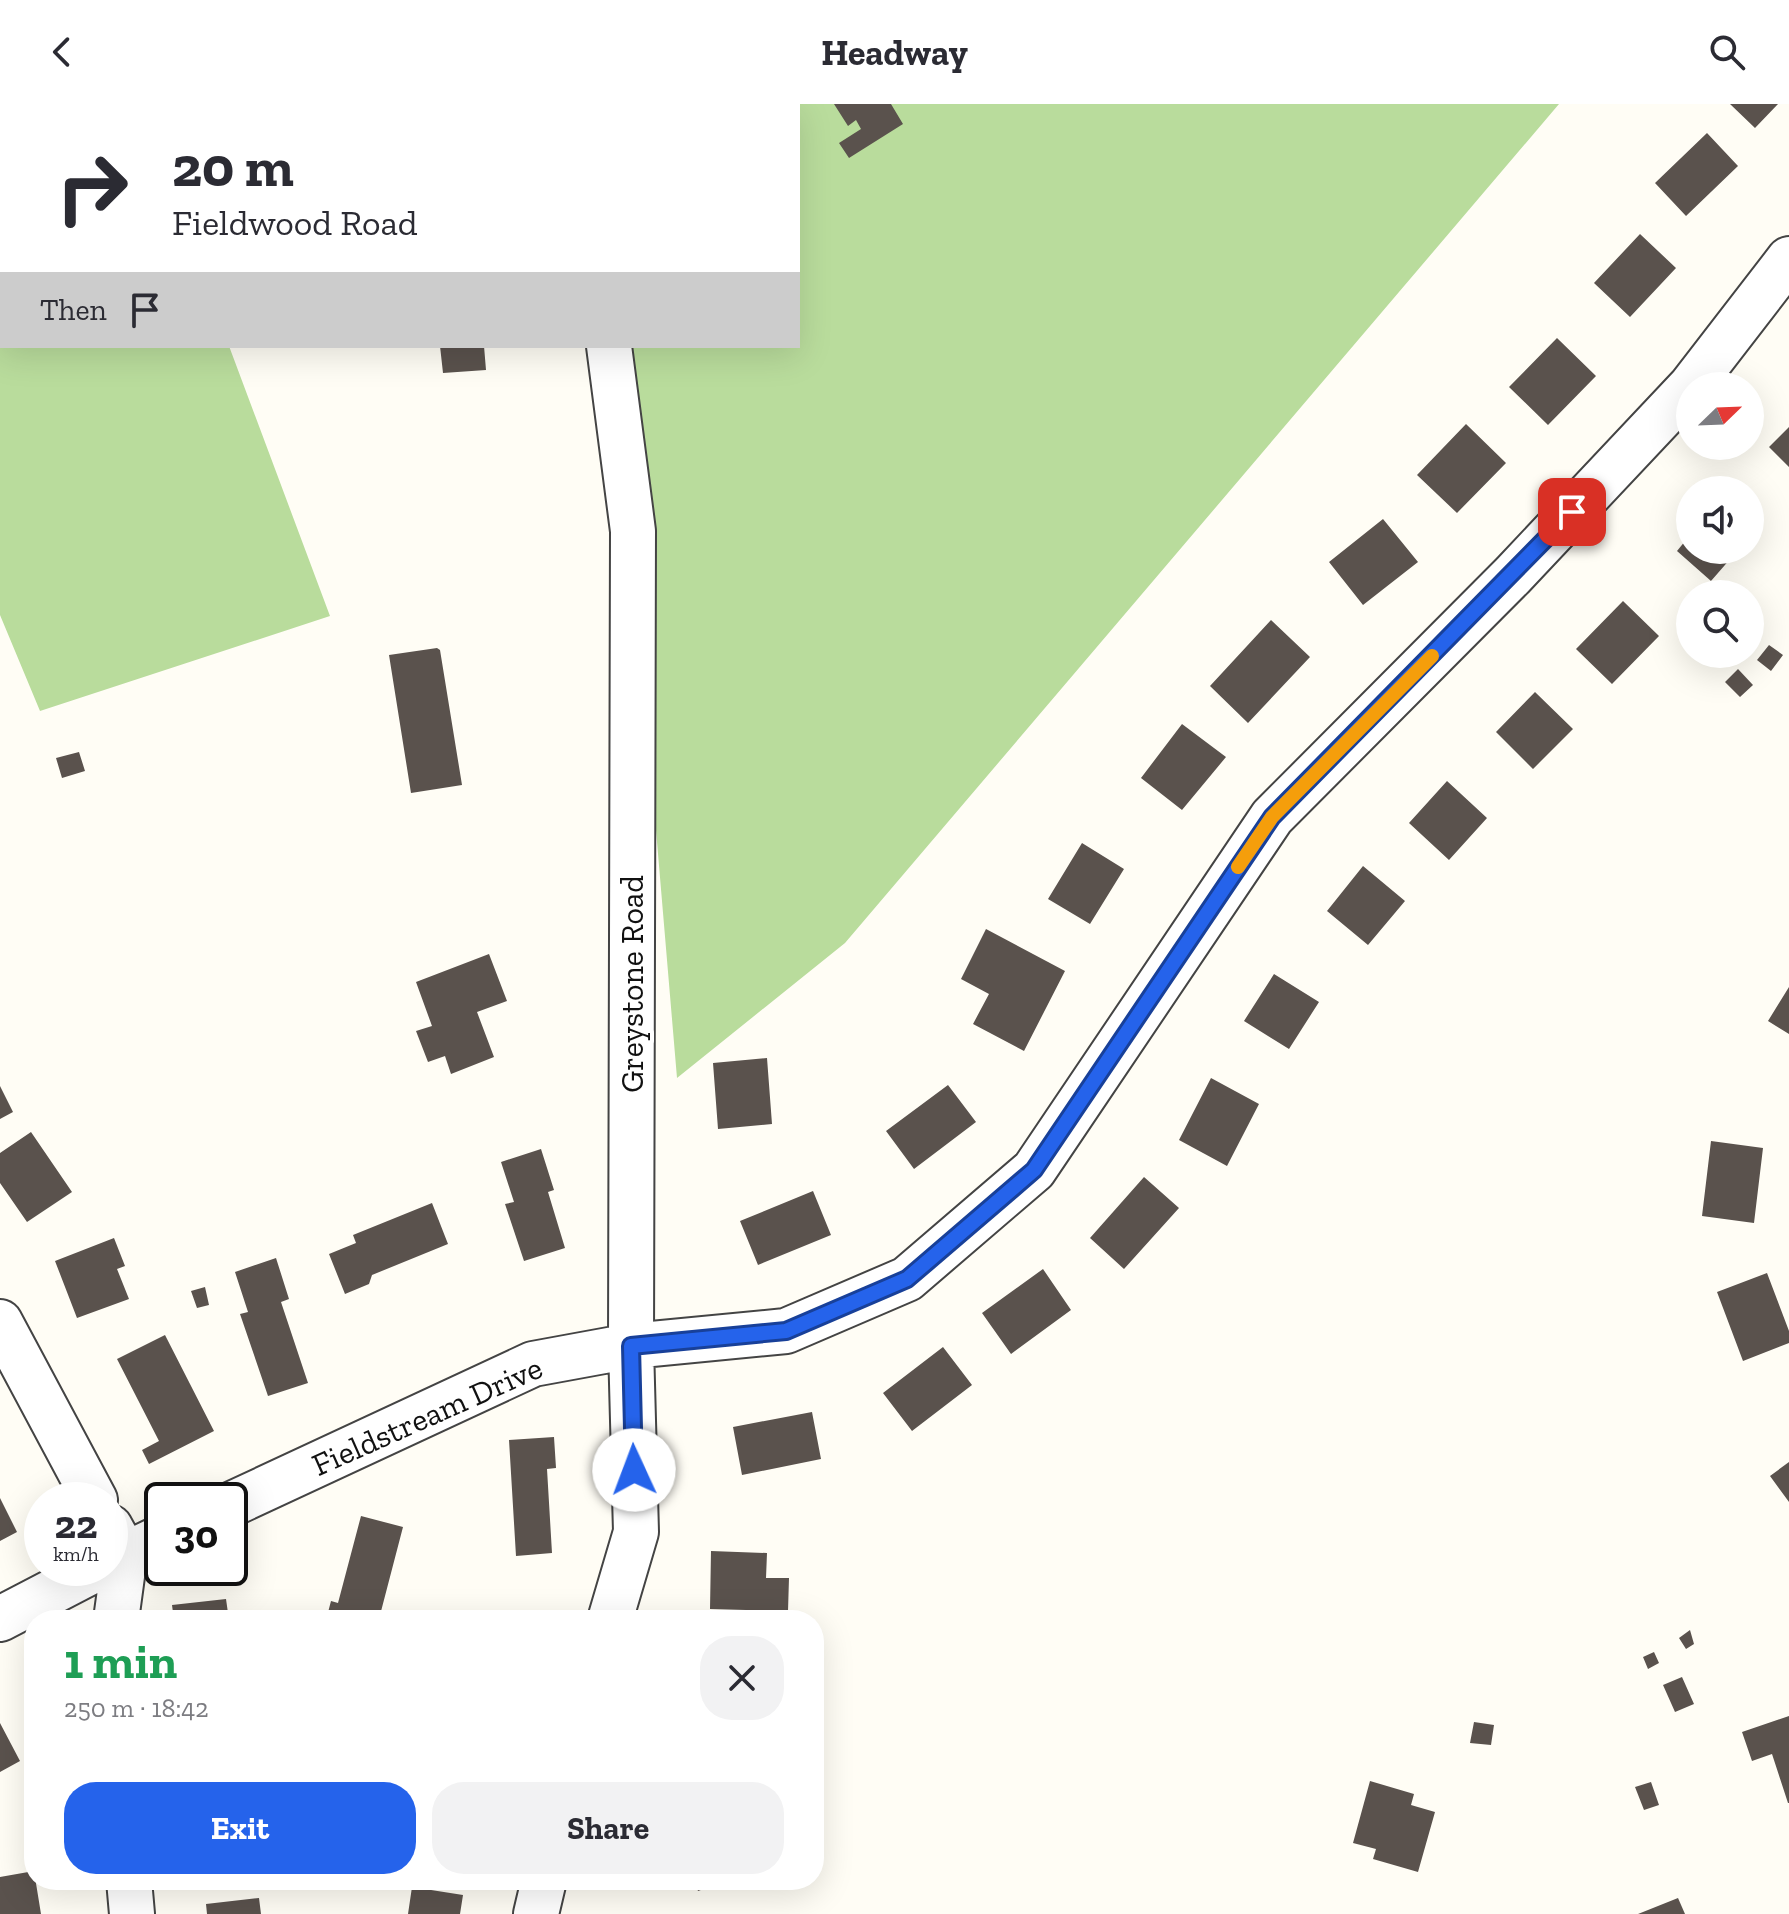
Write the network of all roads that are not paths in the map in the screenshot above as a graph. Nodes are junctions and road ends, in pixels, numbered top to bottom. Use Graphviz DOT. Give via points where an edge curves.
graph roads {
  1 [pos="1789,259"];
  2 [pos="609,348"];
  3 [pos="1701,372"];
  4 [pos="1676,401"];
  5 [pos="0,1322"];
  6 [pos="631,1346"];
  7 [pos="85,1482"];
  8 [pos="248,1497"];
  9 [pos="58,1586"];
  10 [pos="118,1586"];
  11 [pos="117,1610"];
  12 [pos="613,1610"];
  13 [pos="0,1619"];
  14 [pos="130,1890"];
  15 [pos="542,1890"];
  16 [pos="132,1914"];
  17 [pos="536,1914"];
  1 -- 3 [label="street, Fieldstream Drive"];
  2 -- 6 [label="street, Greystone Road" via="633,531"];
  4 -- 6 [label="street, Fieldstream Drive" via="1513,575 1272,817 1034,1170 907,1279 786,1331"];
  5 -- 7 [label="street"];
  6 -- 8 [label="street, Fieldstream Drive" via="533,1364"];
  6 -- 12 [label="street, Greystone Road" via="636,1532"];
  9 -- 13 [label="street"];
  10 -- 11 [label="street"];
  14 -- 16 [label="street"];
  15 -- 17 [label="street"];
}
